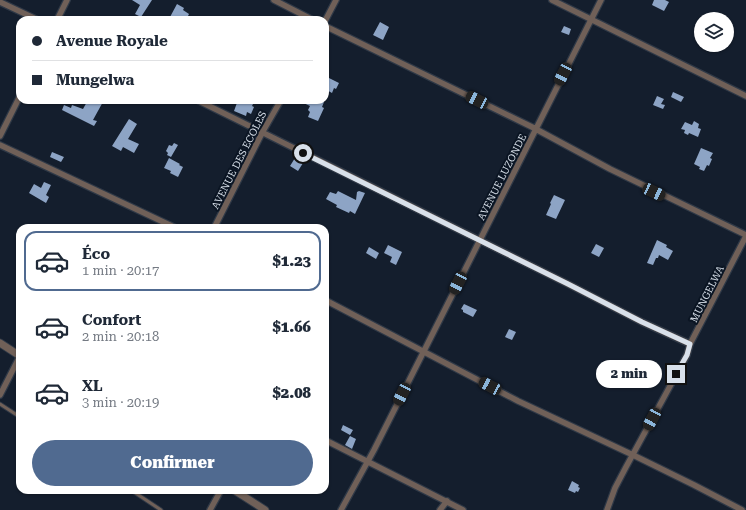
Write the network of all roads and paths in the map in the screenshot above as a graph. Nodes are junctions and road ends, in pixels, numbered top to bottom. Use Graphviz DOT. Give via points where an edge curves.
graph roads {
  1 [pos="67,0"];
  2 [pos="274,0"];
  3 [pos="336,0"];
  4 [pos="552,0"];
  5 [pos="601,0"];
  6 [pos="0,2"];
  7 [pos="30,16"];
  8 [pos="59,16"];
  9 [pos="305,16"];
  10 [pos="328,16"];
  11 [pos="591,20"];
  12 [pos="329,28"];
  13 [pos="746,96"];
  14 [pos="16,104"];
  15 [pos="205,104"];
  16 [pos="279,104"];
  17 [pos="536,129"];
  18 [pos="262,133"];
  19 [pos="0,136"];
  20 [pos="0,145"];
  21 [pos="168,224"];
  22 [pos="216,224"];
  23 [pos="746,236"];
  24 [pos="480,241"];
  25 [pos="329,302"];
  26 [pos="0,343"];
  27 [pos="690,344"];
  28 [pos="423,352"];
  29 [pos="16,353"];
  30 [pos="16,364"];
  31 [pos="0,395"];
  32 [pos="0,404"];
  33 [pos="16,414"];
  34 [pos="329,442"];
  35 [pos="633,454"];
  36 [pos="368,462"];
  37 [pos="137,494"];
  38 [pos="219,494"];
  39 [pos="240,494"];
  40 [pos="447,501"];
  41 [pos="161,510"];
  42 [pos="210,510"];
  43 [pos="264,510"];
  44 [pos="341,510"];
  45 [pos="440,510"];
  46 [pos="463,510"];
  47 [pos="607,510"];
  48 [pos="742,510"];
  1 -- 8 [label="street"];
  2 -- 9 [label="street"];
  3 -- 10 [label="street"];
  4 -- 11 [label="street"];
  5 -- 11 [label="street, AVENUE LUZONDE"];
  6 -- 7 [label="street"];
  11 -- 13 [label="street"];
  11 -- 17 [label="street, AVENUE LUZONDE"];
  12 -- 17 [label="street"];
  14 -- 19 [label="street"];
  15 -- 18 [label="street"];
  16 -- 18 [label="street, AVENUE DES ECOLES"];
  17 -- 23 [label="street" via="610,169"];
  17 -- 24 [label="street, AVENUE LUZONDE"];
  18 -- 22 [label="street, AVENUE DES ECOLES"];
  18 -- 24 [label="street"];
  20 -- 21 [label="street"];
  23 -- 27 [label="street, MUNGELWA"];
  24 -- 27 [label="street"];
  24 -- 28 [label="street, AVENUE LUZONDE"];
  25 -- 28 [label="street"];
  26 -- 29 [label="street"];
  27 -- 35 [label="street, MUNGELWA" via="687,355"];
  28 -- 35 [label="street" via="518,401"];
  28 -- 36 [label="street, AVENUE LUZONDE"];
  30 -- 31 [label="street"];
  32 -- 33 [label="lane"];
  34 -- 36 [label="street"];
  35 -- 47 [label="street, MUNGELWA" via="615,488"];
  35 -- 48 [label="street"];
  36 -- 40 [label="street"];
  36 -- 44 [label="street, AVENUE LUZONDE"];
  37 -- 41 [label="lane"];
  38 -- 42 [label="street"];
  39 -- 43 [label="street"];
  40 -- 45 [label="street"];
  40 -- 46 [label="street"];
}
